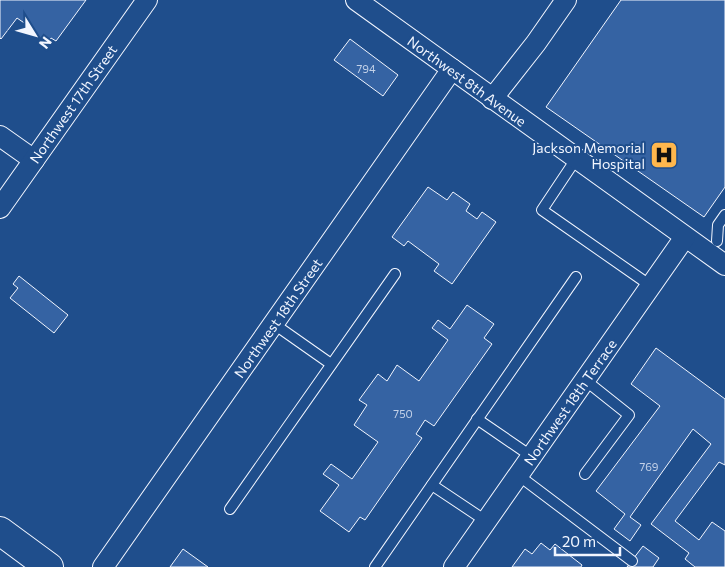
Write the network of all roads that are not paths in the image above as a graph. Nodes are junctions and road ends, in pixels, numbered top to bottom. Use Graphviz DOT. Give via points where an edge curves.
graph roads {
  1 [pos="147,0"];
  2 [pos="356,0"];
  3 [pos="566,0"];
  4 [pos="452,69"];
  5 [pos="492,99"];
  6 [pos="0,136"];
  7 [pos="576,159"];
  8 [pos="34,160"];
  9 [pos="0,208"];
  10 [pos="725,215"];
  11 [pos="686,237"];
  12 [pos="716,243"];
  13 [pos="725,265"];
  14 [pos="395,274"];
  15 [pos="576,277"];
  16 [pos="651,286"];
  17 [pos="274,324"];
  18 [pos="331,364"];
  19 [pos="585,380"];
  20 [pos="477,419"];
  21 [pos="531,456"];
  22 [pos="585,474"];
  23 [pos="518,475"];
  24 [pos="432,485"];
  25 [pos="230,509"];
  26 [pos="486,521"];
  27 [pos="0,531"];
  28 [pos="632,561"];
  29 [pos="48,567"];
  30 [pos="104,567"];
  31 [pos="375,567"];
  32 [pos="454,567"];
  1 -- 8 [label="street, Northwest 17th Street"];
  2 -- 4 [label="street, Northwest 8th Avenue"];
  3 -- 5 [label="street"];
  4 -- 5 [label="street, Northwest 8th Avenue"];
  4 -- 17 [label="street, Northwest 18th Street"];
  5 -- 7 [label="street, Northwest 8th Avenue"];
  6 -- 8 [label="street"];
  7 -- 11 [label="street, Northwest 8th Avenue"];
  7 -- 16 [label="lane" via="542,210"];
  8 -- 9 [label="street, Northwest 17th Street"];
  10 -- 12 [label="lane" via="718,225"];
  11 -- 12 [label="street, Northwest 8th Avenue"];
  11 -- 16 [label="street, Northwest 18th Terrace"];
  12 -- 13 [label="street, Northwest 8th Avenue"];
  14 -- 18 [label="lane"];
  15 -- 20 [label="lane"];
  16 -- 19 [label="street, Northwest 18th Terrace"];
  17 -- 18 [label="lane"];
  17 -- 30 [label="street, Northwest 18th Street"];
  18 -- 25 [label="lane"];
  19 -- 21 [label="street, Northwest 18th Terrace"];
  19 -- 22 [label="lane" via="629,415"];
  20 -- 21 [label="lane"];
  20 -- 24 [label="lane"];
  21 -- 23 [label="street, Northwest 18th Terrace"];
  23 -- 26 [label="street, Northwest 18th Terrace"];
  23 -- 28 [label="lane"];
  24 -- 26 [label="lane"];
  24 -- 31 [label="lane"];
  26 -- 32 [label="street, Northwest 18th Terrace"];
  27 -- 29 [label="main road"];
}
